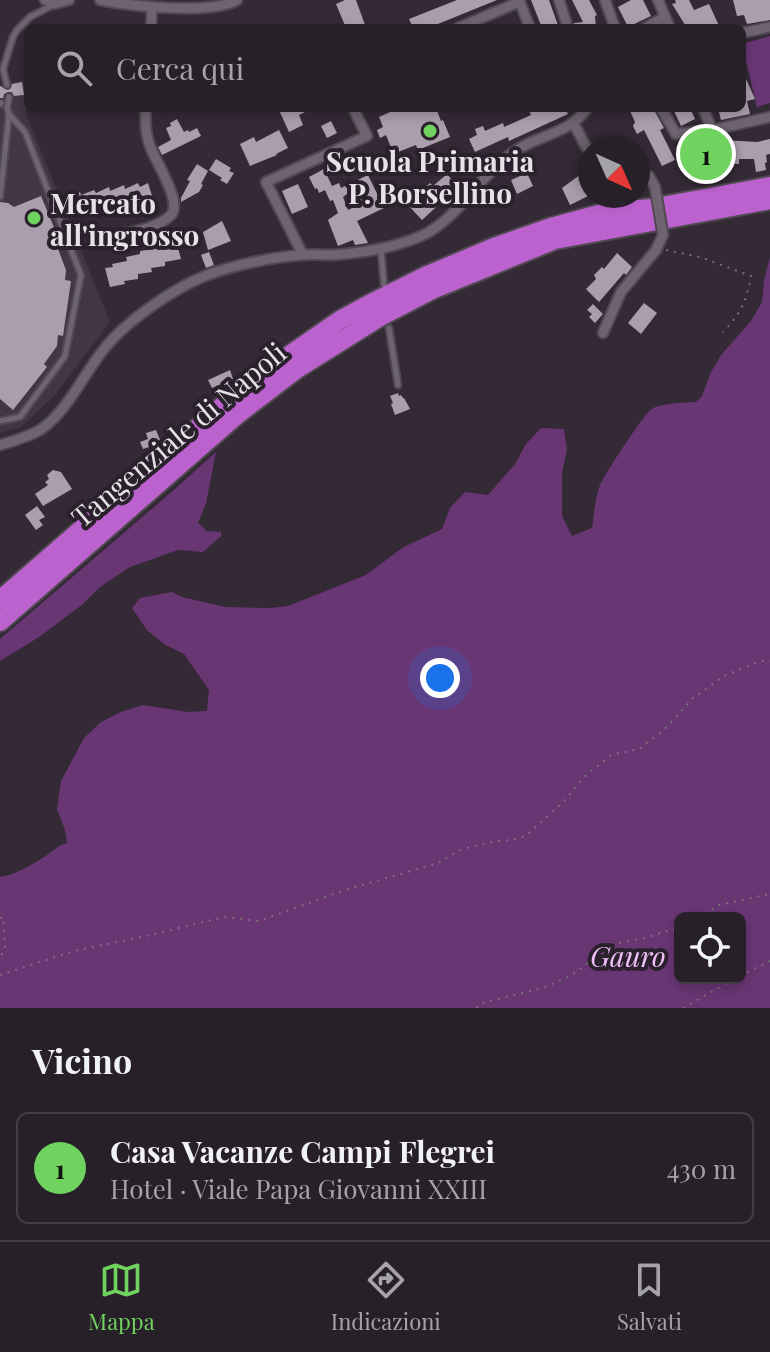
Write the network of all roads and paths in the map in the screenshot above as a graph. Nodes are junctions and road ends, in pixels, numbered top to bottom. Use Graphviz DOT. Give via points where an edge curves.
graph roads {
  1 [pos="69,0"];
  2 [pos="100,0"];
  3 [pos="237,0"];
  4 [pos="559,0"];
  5 [pos="605,0"];
  6 [pos="658,0"];
  7 [pos="519,1"];
  8 [pos="50,2"];
  9 [pos="152,8"];
  10 [pos="665,17"];
  11 [pos="151,24"];
  12 [pos="467,24"];
  13 [pos="528,24"];
  14 [pos="567,24"];
  15 [pos="614,24"];
  16 [pos="652,24"];
  17 [pos="668,24"];
  18 [pos="770,27"];
  19 [pos="746,32"];
  20 [pos="2,70"];
  21 [pos="7,85"];
  22 [pos="9,97"];
  23 [pos="3,106"];
  24 [pos="146,112"];
  25 [pos="355,112"];
  26 [pos="663,112"];
  27 [pos="705,112"];
  28 [pos="580,114"];
  29 [pos="770,117"];
  30 [pos="712,130"];
  31 [pos="584,136"];
  32 [pos="650,178"];
  33 [pos="770,186"];
  34 [pos="0,197"];
  35 [pos="770,200"];
  36 [pos="112,237"];
  37 [pos="657,248"];
  38 [pos="381,249"];
  39 [pos="303,255"];
  40 [pos="384,285"];
  41 [pos="389,328"];
  42 [pos="723,332"];
  43 [pos="603,333"];
  44 [pos="398,385"];
  45 [pos="0,421"];
  46 [pos="0,445"];
  47 [pos="0,600"];
  48 [pos="0,622"];
  49 [pos="770,661"];
  50 [pos="770,894"];
  51 [pos="708,912"];
  52 [pos="0,918"];
  53 [pos="674,929"];
  54 [pos="0,958"];
  55 [pos="770,961"];
  56 [pos="746,973"];
  57 [pos="0,975"];
  58 [pos="725,984"];
  59 [pos="476,1008"];
  60 [pos="683,1008"];
  1 -- 8 [label="street"];
  2 -- 9 [label="street"];
  3 -- 9 [label="street" via="225,6"];
  4 -- 14 [label="street"];
  5 -- 15 [label="street"];
  6 -- 10 [label="street"];
  7 -- 12 [label="street"];
  7 -- 13 [label="street"];
  8 -- 20 [label="lane" via="17,30"];
  9 -- 11 [label="street"];
  10 -- 16 [label="street"];
  10 -- 17 [label="street"];
  18 -- 19 [label="street"];
  20 -- 21 [label="lane"];
  22 -- 23 [label="lane"];
  23 -- 34 [label="lane"];
  23 -- 45 [label="lane" via="25,132 81,275 65,356 20,417"];
  24 -- 36 [label="street" via="149,144 175,205 172,214 157,224"];
  25 -- 39 [label="street" via="367,136 266,182"];
  26 -- 30 [label="street" via="676,134"];
  27 -- 30 [label="street"];
  28 -- 31 [label="street"];
  28 -- 38 [label="street" via="507,157 441,224"];
  29 -- 30 [label="street"];
  32 -- 37 [label="street, bridge" via="663,235"];
  33 -- 47 [label="highway, Tangenziale di Napoli" via="606,212 551,227 453,264 371,303 227,402"];
  35 -- 48 [label="highway, Tangenziale di Napoli" via="555,240 380,317 297,369 237,415"];
  37 -- 42 [label="path" via="751,276 747,297"];
  37 -- 43 [label="street" via="621,292"];
  38 -- 39 [label="street"];
  38 -- 40 [label="lane"];
  39 -- 46 [label="street" via="212,273 169,295 106,347 41,429"];
  41 -- 44 [label="lane"];
  49 -- 57 [label="path" via="724,676 639,749 611,755 526,836 462,849 438,863 259,921 224,917 74,951"];
  50 -- 51 [label="path"];
  52 -- 54 [label="path" via="5,947"];
  53 -- 59 [label="path" via="613,944 572,975"];
  55 -- 56 [label="path"];
  58 -- 60 [label="path"];
}
